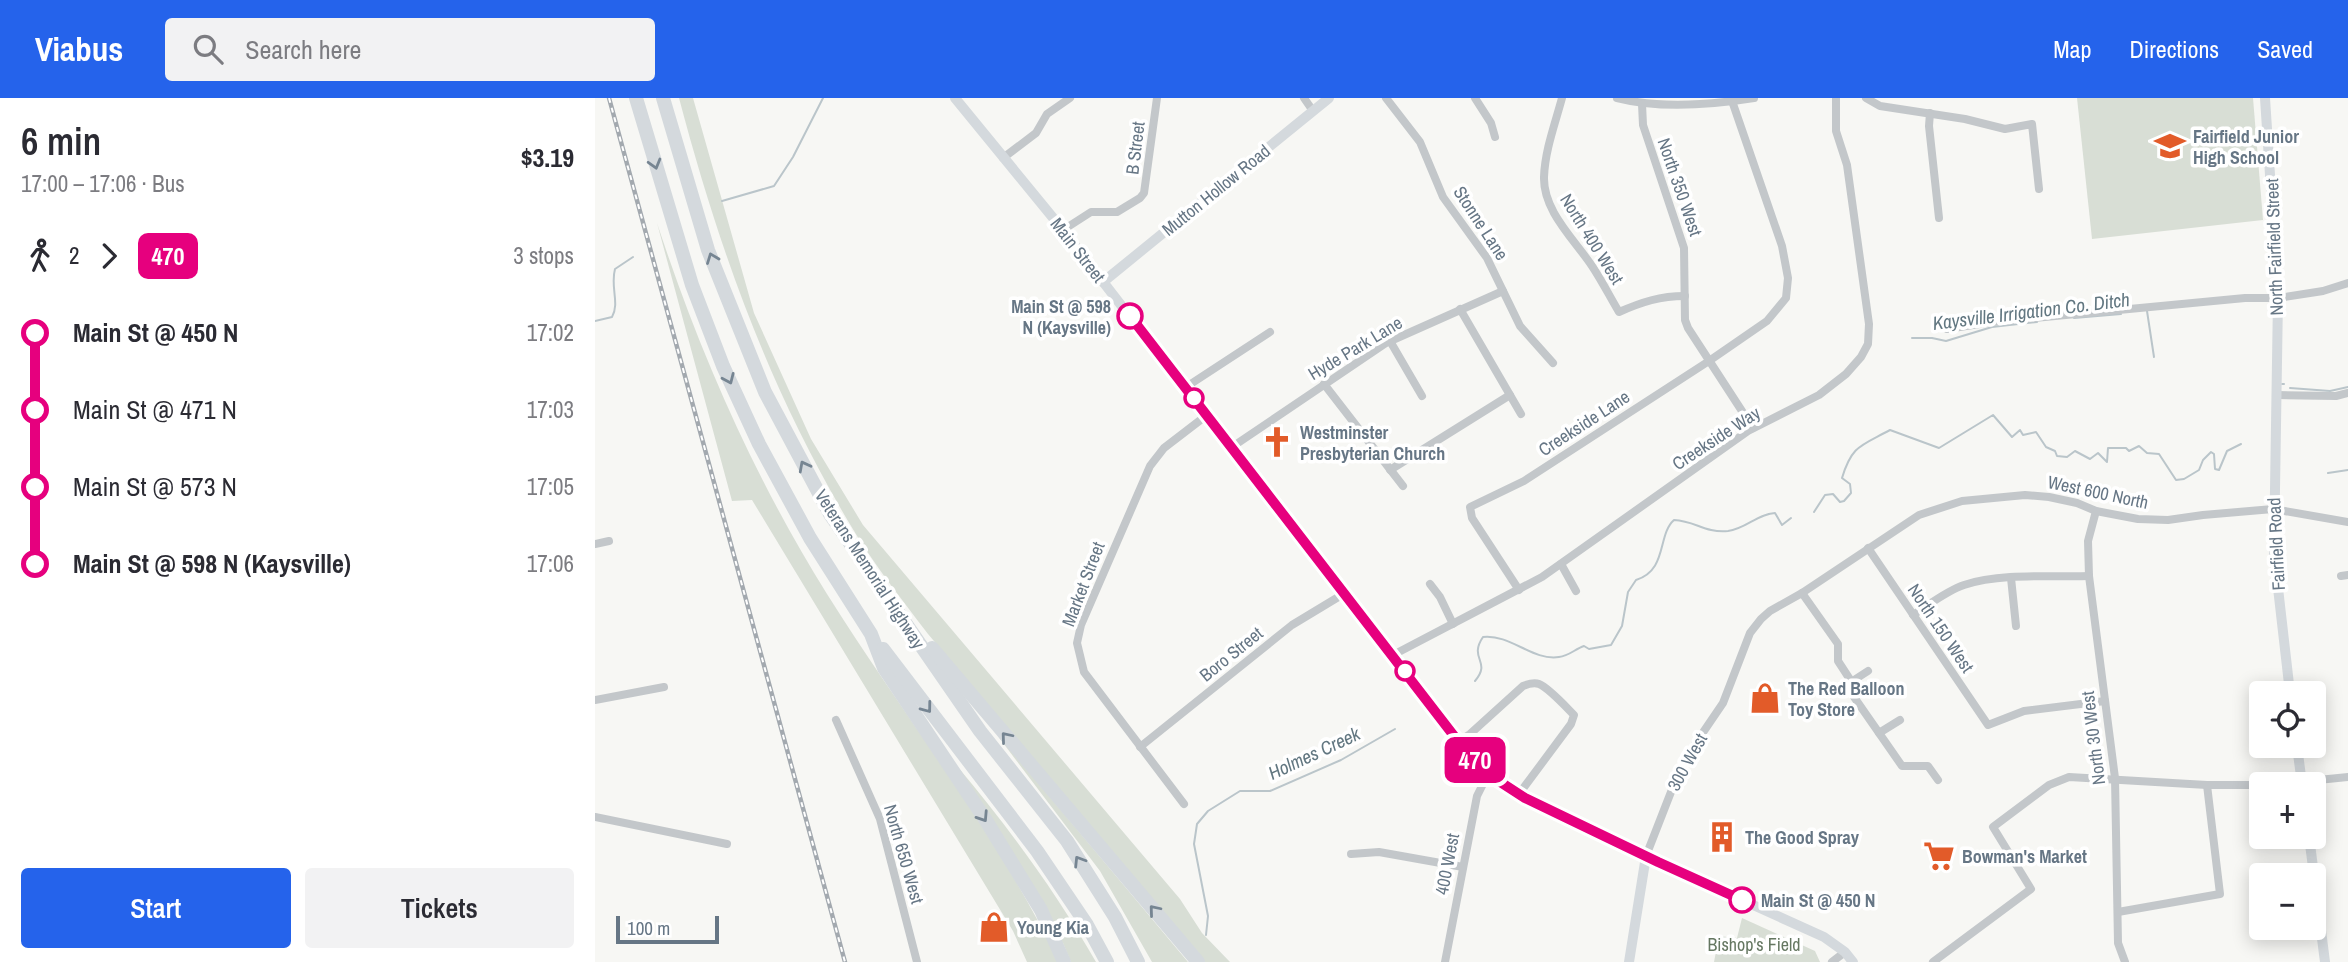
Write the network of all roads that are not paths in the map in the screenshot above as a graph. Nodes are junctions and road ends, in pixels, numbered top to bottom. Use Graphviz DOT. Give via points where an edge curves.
graph roads {
  1 [pos="636,98"];
  2 [pos="663,98"];
  3 [pos="955,98"];
  4 [pos="1070,98"];
  5 [pos="1157,98"];
  6 [pos="1304,98"];
  7 [pos="1329,98"];
  8 [pos="1385,98"];
  9 [pos="1475,98"];
  10 [pos="1562,98"];
  11 [pos="1617,98"];
  12 [pos="1754,98"];
  13 [pos="1836,98"];
  14 [pos="1866,98"];
  15 [pos="2265,98"];
  16 [pos="1732,100"];
  17 [pos="1642,104"];
  18 [pos="1313,111"];
  19 [pos="1930,113"];
  20 [pos="1495,137"];
  21 [pos="1003,158"];
  22 [pos="2039,189"];
  23 [pos="1939,218"];
  24 [pos="1063,230"];
  25 [pos="1103,282"];
  26 [pos="2348,283"];
  27 [pos="1503,291"];
  28 [pos="1685,296"];
  29 [pos="2278,298"];
  30 [pos="1460,309"];
  31 [pos="1947,329"];
  32 [pos="1270,332"];
  33 [pos="1390,341"];
  34 [pos="1709,362"];
  35 [pos="1553,363"];
  36 [pos="1324,384"];
  37 [pos="1186,387"];
  38 [pos="2348,393"];
  39 [pos="1510,395"];
  40 [pos="2276,395"];
  41 [pos="1422,396"];
  42 [pos="1521,414"];
  43 [pos="1207,415"];
  44 [pos="1753,428"];
  45 [pos="1232,447"];
  46 [pos="1390,470"];
  47 [pos="1403,486"];
  48 [pos="2273,509"];
  49 [pos="2096,512"];
  50 [pos="2348,522"];
  51 [pos="609,541"];
  52 [pos="595,544"];
  53 [pos="1868,548"];
  54 [pos="1561,564"];
  55 [pos="2089,576"];
  56 [pos="2011,578"];
  57 [pos="1430,584"];
  58 [pos="879,586"];
  59 [pos="1519,590"];
  60 [pos="1576,591"];
  61 [pos="1345,593"];
  62 [pos="1802,593"];
  63 [pos="1913,615"];
  64 [pos="1453,624"];
  65 [pos="2017,626"];
  66 [pos="871,634"];
  67 [pos="1393,655"];
  68 [pos="1868,671"];
  69 [pos="2289,681"];
  70 [pos="1851,682"];
  71 [pos="664,687"];
  72 [pos="595,701"];
  73 [pos="2105,701"];
  74 [pos="836,720"];
  75 [pos="1900,720"];
  76 [pos="1879,733"];
  77 [pos="1458,741"];
  78 [pos="1140,747"];
  79 [pos="1488,774"];
  80 [pos="2348,777"];
  81 [pos="2115,778"];
  82 [pos="1938,780"];
  83 [pos="2326,780"];
  84 [pos="2207,785"];
  85 [pos="2249,785"];
  86 [pos="1519,794"];
  87 [pos="1184,804"];
  88 [pos="595,817"];
  89 [pos="727,844"];
  90 [pos="2311,849"];
  91 [pos="1351,854"];
  92 [pos="1646,856"];
  93 [pos="1463,867"];
  94 [pos="2118,912"];
  95 [pos="1845,952"];
  96 [pos="917,962"];
  97 [pos="1064,962"];
  98 [pos="1107,962"];
  99 [pos="1138,962"];
  100 [pos="1198,962"];
  101 [pos="1445,962"];
  102 [pos="1629,962"];
  103 [pos="1832,962"];
  104 [pos="1853,962"];
  105 [pos="1933,962"];
  106 [pos="2125,962"];
  107 [pos="2325,962"];
  1 -- 66 [label="highway, Veterans Memorial Highway, one-way" via="677,239 718,354 776,477"];
  58 -- 2 [label="highway, Veterans Memorial Highway, one-way" via="830,514 765,392 708,250"];
  3 -- 21 [label="main road, Main Street"];
  4 -- 21 [label="street" via="1047,114 1037,133"];
  5 -- 24 [label="street, B Street" via="1144,193 1117,212 1091,212"];
  6 -- 18 [label="street"];
  7 -- 18 [label="main road, Mutton Hollow Road"];
  8 -- 27 [label="street, Stonne Lane" via="1420,142 1443,197 1487,258"];
  9 -- 20 [label="street"];
  10 -- 28 [label="street, North 400 West" via="1547,155 1546,196 1619,312 1664,296"];
  11 -- 17 [label="street"];
  12 -- 16 [label="street"];
  13 -- 44 [label="street, Creekside Way" via="1836,131 1847,165 1870,324 1868,344 1846,374 1819,395"];
  14 -- 19 [label="street" via="1879,106"];
  15 -- 29 [label="main road, North Fairfield Street"];
  16 -- 17 [label="street"];
  16 -- 34 [label="street, Creekside Lane" via="1782,246 1786,298 1767,321"];
  17 -- 28 [label="street, North 350 West" via="1643,125 1684,248"];
  18 -- 25 [label="main road, Mutton Hollow Road"];
  19 -- 22 [label="street" via="2005,129 2032,124"];
  19 -- 23 [label="street"];
  21 -- 24 [label="main road, Main Street"];
  24 -- 25 [label="main road, Main Street"];
  25 -- 37 [label="main road, Main Street"];
  26 -- 29 [label="street"];
  27 -- 30 [label="street, Hyde Park Lane"];
  27 -- 35 [label="street, Stonne Lane" via="1520,326"];
  28 -- 34 [label="street, North 350 West" via="1688,328"];
  29 -- 31 [label="street"];
  29 -- 40 [label="main road, North Fairfield Street"];
  30 -- 33 [label="street, Hyde Park Lane"];
  30 -- 39 [label="street"];
  32 -- 37 [label="street"];
  33 -- 36 [label="street, Hyde Park Lane"];
  33 -- 41 [label="street"];
  34 -- 44 [label="street, North 350 West"];
  34 -- 59 [label="street, Creekside Lane" via="1524,481 1470,508"];
  36 -- 45 [label="street, Hyde Park Lane"];
  36 -- 46 [label="street"];
  37 -- 43 [label="main road, Main Street"];
  38 -- 40 [label="street"];
  39 -- 42 [label="street"];
  39 -- 46 [label="street"];
  40 -- 48 [label="main road, Fairfield Road"];
  43 -- 45 [label="main road, Main Street"];
  43 -- 78 [label="street, Market Street" via="1164,448 1150,466 1077,643 1084,672"];
  44 -- 54 [label="street, Creekside Way"];
  45 -- 61 [label="main road, Main Street"];
  46 -- 47 [label="street"];
  48 -- 49 [label="street, West 600 North" via="2168,520"];
  48 -- 50 [label="street, West 600 North"];
  48 -- 69 [label="main road, Fairfield Road"];
  49 -- 53 [label="street, West 600 North" via="2059,499 2025,495 1962,501 1919,514"];
  49 -- 55 [label="street, North 30 West" via="2088,541"];
  51 -- 52 [label="street"];
  53 -- 62 [label="street, West 600 North"];
  53 -- 63 [label="street, North 150 West"];
  54 -- 59 [label="street, Creekside Way"];
  54 -- 60 [label="street"];
  55 -- 56 [label="street"];
  55 -- 73 [label="street, North 30 West"];
  56 -- 63 [label="street" via="1965,584"];
  56 -- 65 [label="street"];
  57 -- 64 [label="street"];
  99 -- 58 [label="highway, Veterans Memorial Highway, one-way" via="1067,841 980,731"];
  100 -- 58 [label="highway, one-way"];
  59 -- 64 [label="street, Creekside Way"];
  61 -- 67 [label="main road, Main Street"];
  61 -- 78 [label="street, Boro Street" via="1292,625"];
  62 -- 70 [label="street" via="1831,626 1838,661"];
  62 -- 92 [label="street, 300 West" via="1770,611 1751,632 1723,703 1678,774"];
  63 -- 73 [label="street, North 150 West" via="1988,725 2024,711"];
  64 -- 67 [label="street, Creekside Way"];
  66 -- 97 [label="highway, one-way" via="884,668 1041,910"];
  66 -- 98 [label="highway, Veterans Memorial Highway, one-way" via="1037,851"];
  67 -- 77 [label="main road, Main Street"];
  68 -- 70 [label="street"];
  70 -- 76 [label="street" via="1854,696"];
  71 -- 72 [label="street"];
  73 -- 81 [label="street, North 30 West"];
  74 -- 96 [label="street, North 650 West" via="880,819"];
  75 -- 76 [label="street"];
  76 -- 82 [label="street" via="1902,766 1928,766"];
  77 -- 79 [label="main road, Main Street"];
  77 -- 86 [label="street" via="1523,686 1539,684 1554,696 1574,715"];
  78 -- 87 [label="street, Market Street"];
  79 -- 86 [label="main road, Main Street"];
  79 -- 93 [label="street, 400 West" via="1477,796"];
  80 -- 83 [label="street"];
  81 -- 84 [label="street"];
  81 -- 94 [label="street, North 30 West"];
  81 -- 105 [label="street" via="2069,777 2049,785 1993,827 2031,889"];
  84 -- 85 [label="street"];
  84 -- 94 [label="street" via="2221,894"];
  86 -- 92 [label="main road, Main Street"];
  88 -- 89 [label="street"];
  90 -- 107 [label="main road"];
  91 -- 93 [label="street" via="1379,852"];
  92 -- 95 [label="main road, Main Street" via="1824,937"];
  92 -- 102 [label="main road, 300 West"];
  93 -- 101 [label="street, 400 West"];
  94 -- 106 [label="street, North 30 West" via="2118,943"];
  95 -- 103 [label="street"];
  95 -- 104 [label="main road, Main Street"];
}
